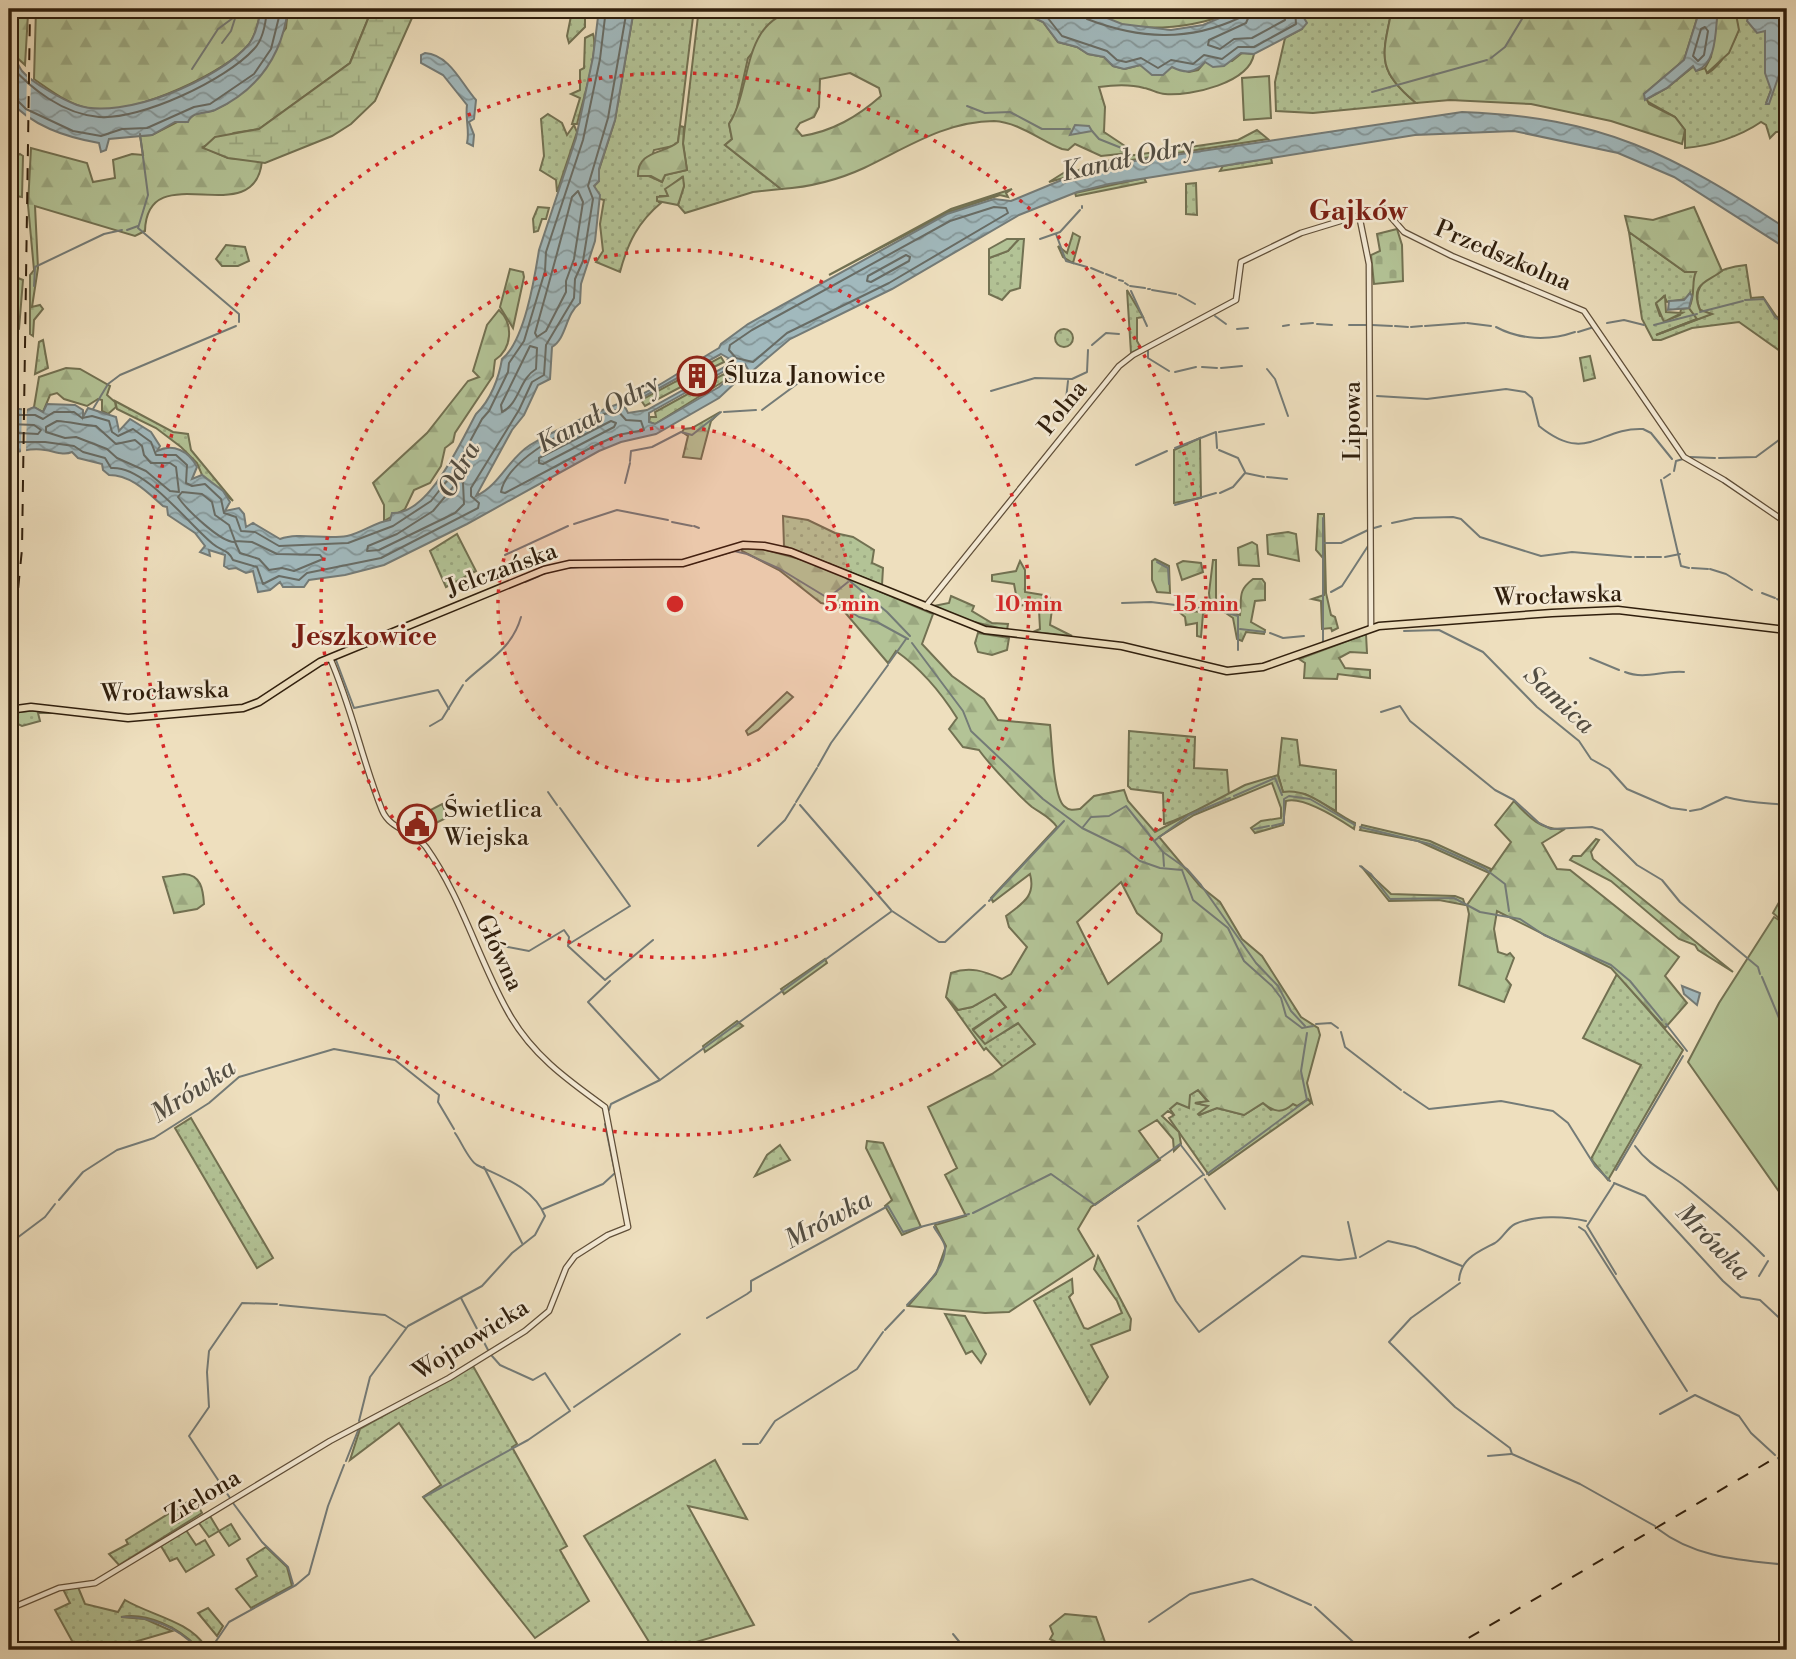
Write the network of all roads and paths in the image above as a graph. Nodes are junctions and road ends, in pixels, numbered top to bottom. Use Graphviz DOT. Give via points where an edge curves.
graph roads {
  1 [pos="1359,215"];
  2 [pos="1787,523"];
  3 [pos="925,607"];
  4 [pos="1371,628"];
  5 [pos="1787,630"];
  6 [pos="330,658"];
  7 [pos="276,691"];
  8 [pos="9,710"];
  9 [pos="600,1239"];
  10 [pos="330,1441"];
  11 [pos="9,1609"];
  1 -- 2 [label="street, Przedszkolna" via="1383,208 1404,232 1584,312 1684,457"];
  1 -- 3 [label="street, Polna" via="1301,233 1241,262 1236,300 1119,366"];
  1 -- 4 [label="street, Lipowa" via="1369,264"];
  3 -- 4 [label="main road, Wrocławska" via="985,630 1122,646 1218,670 1263,667"];
  3 -- 6 [label="main road, Jelczańska" via="791,552 743,545 683,563 557,566"];
  4 -- 5 [label="main road, Wrocławska" via="1608,610"];
  6 -- 7 [label="main road, Jelczańska"];
  6 -- 9 [label="street, Główna" via="385,817 426,848 518,1028 550,1068 606,1110 628,1227"];
  7 -- 8 [label="main road, Wrocławska" via="232,710 128,718 37,708"];
  9 -- 10 [label="street, Wojnowicka" via="572,1260 552,1307 538,1322 449,1378"];
  10 -- 11 [label="street, Zielona" via="95,1583 60,1588"];
}
